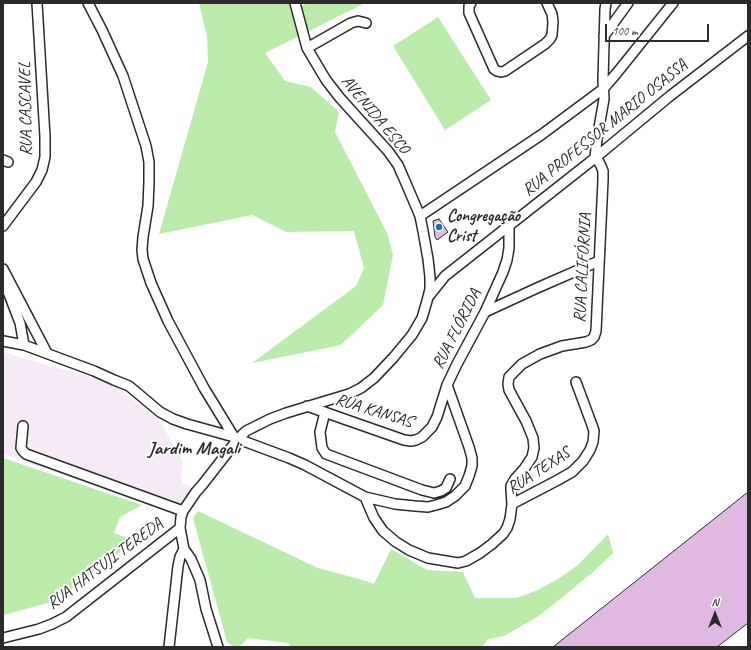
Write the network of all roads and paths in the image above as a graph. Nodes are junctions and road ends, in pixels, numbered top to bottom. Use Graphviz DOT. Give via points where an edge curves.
graph roads {
  1 [pos="37,3"];
  2 [pos="88,3"];
  3 [pos="295,3"];
  4 [pos="471,3"];
  5 [pos="547,3"];
  6 [pos="606,3"];
  7 [pos="628,3"];
  8 [pos="674,3"];
  9 [pos="366,23"];
  10 [pos="604,36"];
  11 [pos="748,36"];
  12 [pos="307,48"];
  13 [pos="603,89"];
  14 [pos="595,158"];
  15 [pos="420,216"];
  16 [pos="509,224"];
  17 [pos="3,226"];
  18 [pos="599,261"];
  19 [pos="3,269"];
  20 [pos="445,276"];
  21 [pos="430,277"];
  22 [pos="3,282"];
  23 [pos="428,297"];
  24 [pos="485,312"];
  25 [pos="3,341"];
  26 [pos="24,345"];
  27 [pos="47,353"];
  28 [pos="576,382"];
  29 [pos="447,385"];
  30 [pos="307,406"];
  31 [pos="325,412"];
  32 [pos="23,426"];
  33 [pos="236,438"];
  34 [pos="450,479"];
  35 [pos="365,497"];
  36 [pos="512,504"];
  37 [pos="183,511"];
  38 [pos="180,528"];
  39 [pos="184,549"];
  40 [pos="3,638"];
  41 [pos="169,647"];
  42 [pos="218,647"];
  1 -- 17 [label="street, RUA CASCAVEL" via="45,157 36,182"];
  2 -- 33 [label="street" via="123,76 146,146 150,182 142,250 151,283 204,388"];
  3 -- 12 [label="street, AVENIDA ESCO"];
  4 -- 5 [label="street" via="469,13 472,20 494,69 501,72 550,39 553,22"];
  6 -- 10 [label="street"];
  7 -- 10 [label="street"];
  8 -- 13 [label="street"];
  9 -- 12 [label="street" via="351,23"];
  10 -- 13 [label="street"];
  11 -- 14 [label="street, RUA PROFESSOR MARIO OSASSA"];
  12 -- 15 [label="street, AVENIDA ESCO" via="340,98 398,165"];
  13 -- 14 [label="street" via="604,106"];
  13 -- 15 [label="street" via="541,135"];
  14 -- 16 [label="street, RUA PROFESSOR MARIO OSASSA"];
  14 -- 18 [label="street, RUA CALIFÓRNIA" via="603,171"];
  15 -- 21 [label="street, AVENIDA ESCO"];
  16 -- 20 [label="street, RUA PROFESSOR MARIO OSASSA"];
  16 -- 24 [label="street, RUA FLÓRIDA" via="507,260"];
  18 -- 24 [label="street"];
  18 -- 36 [label="street, RUA CALIFÓRNIA" via="594,337 586,342 562,346 540,354 522,364 509,377 509,390 533,438 534,448 532,457 511,486"];
  19 -- 27 [label="street"];
  20 -- 21 [label="street"];
  20 -- 23 [label="street, RUA PROFESSOR MARIO OSASSA"];
  21 -- 23 [label="street, AVENIDA ESCO"];
  22 -- 26 [label="street" via="20,323"];
  23 -- 30 [label="street" via="422,318 412,335 374,378 349,394"];
  24 -- 29 [label="street, RUA FLÓRIDA"];
  25 -- 26 [label="street, RUA FLÓRIDA"];
  26 -- 27 [label="street, RUA FLÓRIDA"];
  27 -- 33 [label="street, RUA FLÓRIDA" via="129,386 160,412 173,419"];
  28 -- 36 [label="street, RUA TEXAS" via="594,431 590,450 572,472"];
  29 -- 31 [label="street, RUA KANSAS" via="432,426 416,440 404,440"];
  29 -- 35 [label="street, RUA FLÓRIDA" via="472,458 465,486 446,502 428,507 395,504"];
  30 -- 31 [label="street, RUA KANSAS"];
  30 -- 33 [label="street" via="264,422"];
  31 -- 34 [label="street" via="320,432 322,448 326,454 434,493 446,488"];
  32 -- 37 [label="street" via="21,448 26,454"];
  33 -- 35 [label="street, RUA FLÓRIDA" via="300,463"];
  33 -- 37 [label="street"];
  35 -- 36 [label="street, RUA TEXAS" via="374,518 383,531 396,542 428,558 458,563 480,553 503,534 508,528"];
  37 -- 38 [label="street"];
  38 -- 39 [label="street"];
  38 -- 40 [label="street, RUA HATSUJI TEREDA" via="66,617 38,629"];
  39 -- 41 [label="street" via="178,566"];
  39 -- 42 [label="street" via="200,580"];
}
